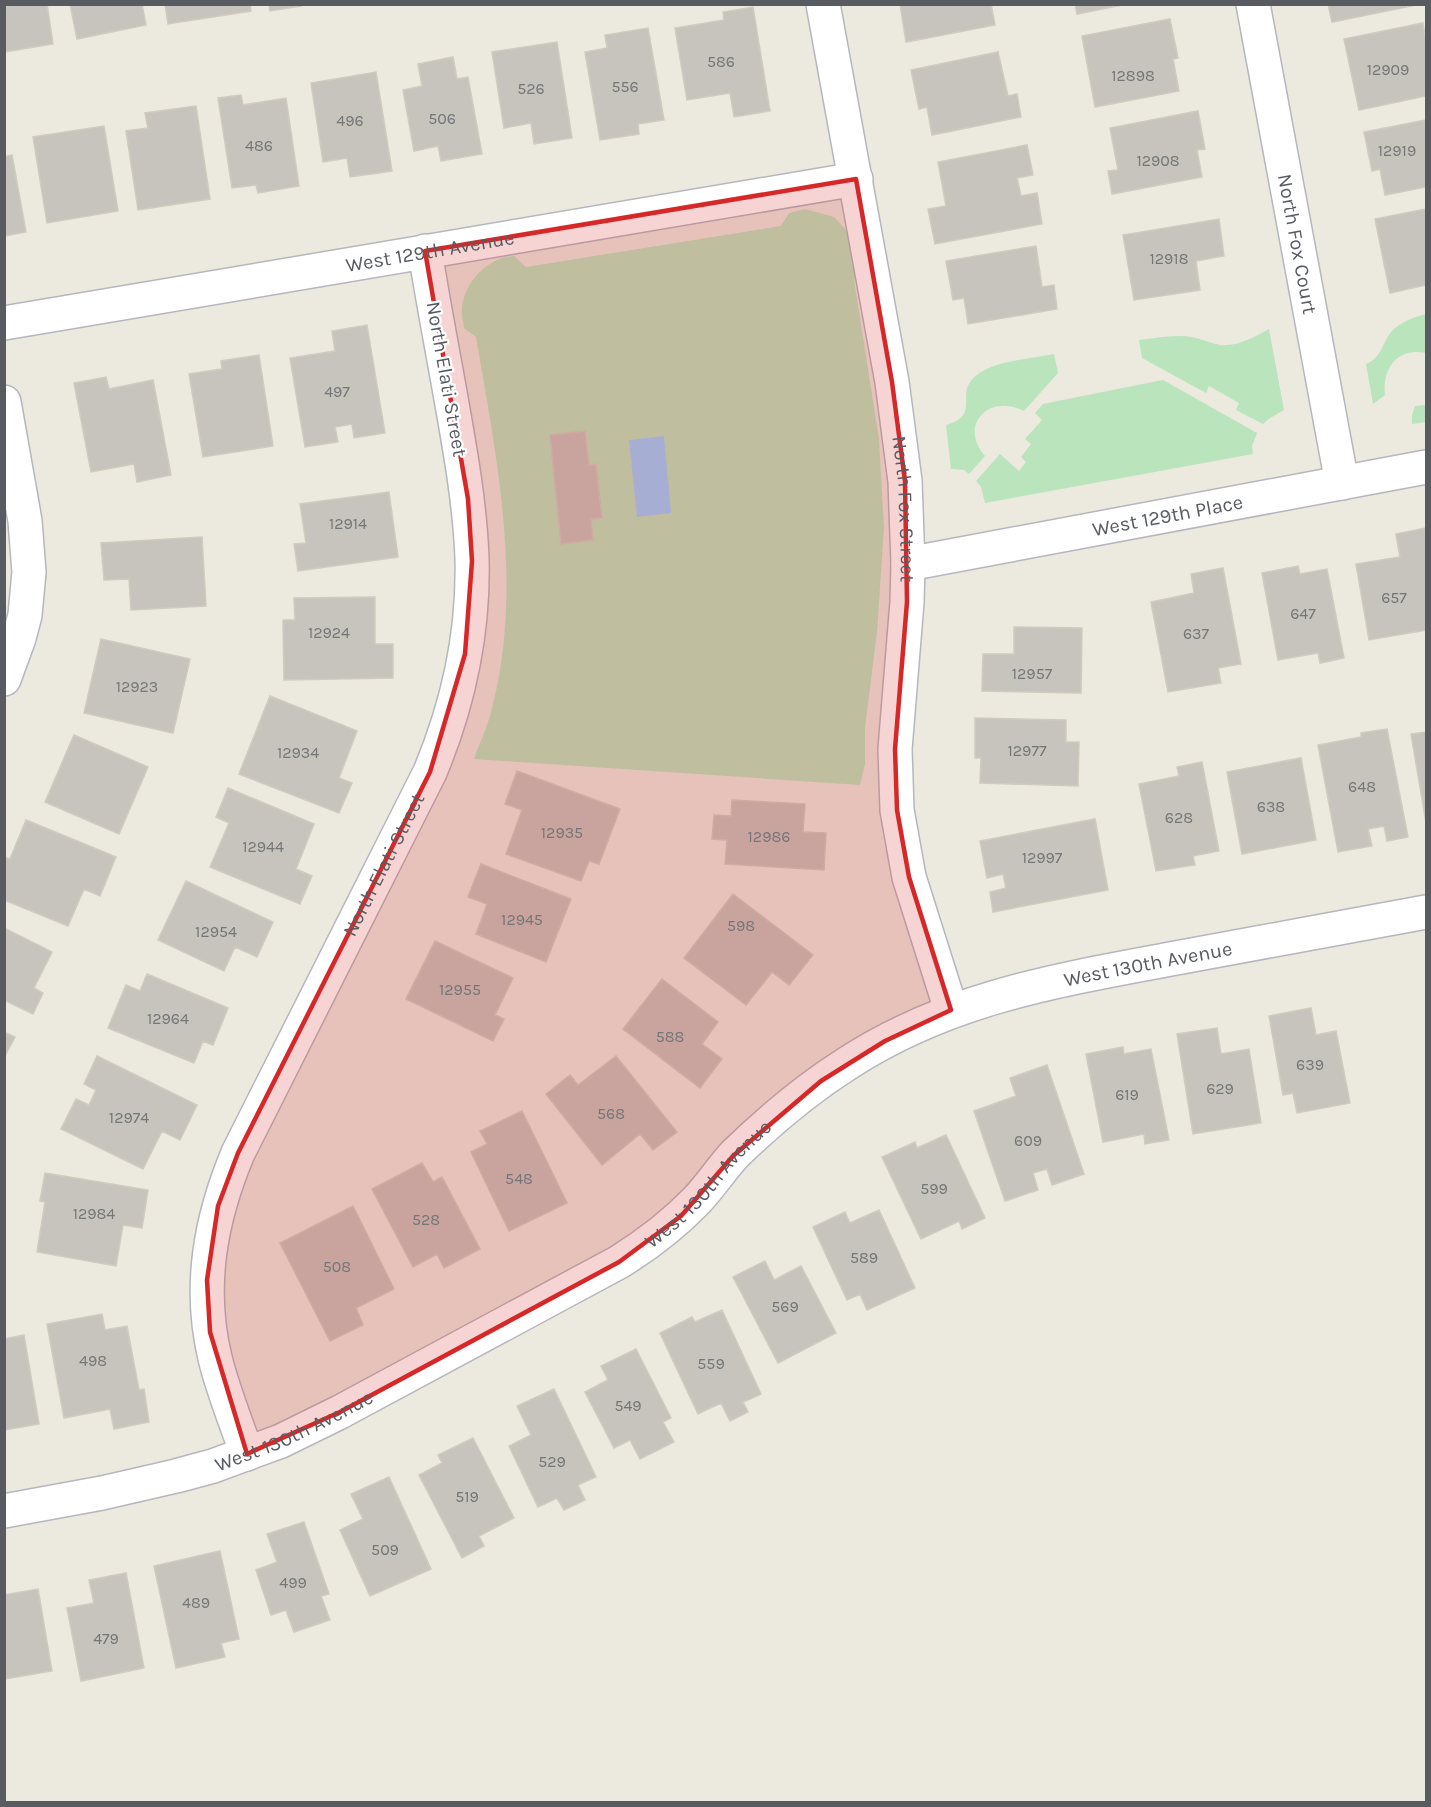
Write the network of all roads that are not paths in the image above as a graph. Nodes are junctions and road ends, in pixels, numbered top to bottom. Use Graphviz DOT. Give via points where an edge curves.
graph roads {
  1 [pos="823,4"];
  2 [pos="1253,4"];
  3 [pos="856,179"];
  4 [pos="425,251"];
  5 [pos="4,322"];
  6 [pos="4,402"];
  7 [pos="1426,467"];
  8 [pos="1341,483"];
  9 [pos="908,564"];
  10 [pos="4,679"];
  11 [pos="1426,912"];
  12 [pos="951,1010"];
  13 [pos="248,1454"];
  14 [pos="4,1511"];
  1 -- 3 [label="street, North Fox Street"];
  2 -- 8 [label="street, North Fox Court"];
  3 -- 4 [label="street, West 129th Avenue"];
  3 -- 9 [label="street, North Fox Street" via="898,419"];
  4 -- 5 [label="street, West 129th Avenue"];
  4 -- 13 [label="street, North Elati Street" via="468,500 472,561 467,635 452,711 430,772 238,1153 218,1206 207,1280 210,1332 221,1381"];
  6 -- 10 [label="street" via="25,521 29,572 20,638"];
  7 -- 8 [label="street, West 129th Place"];
  8 -- 9 [label="street, West 129th Place"];
  9 -- 12 [label="street, North Fox Street" via="895,749 897,810 909,877"];
  11 -- 12 [label="street, West 130th Avenue" via="1056,980"];
  12 -- 13 [label="street, West 130th Avenue" via="885,1041 821,1081 733,1156 681,1216 619,1262 340,1412"];
  13 -- 14 [label="street, West 130th Avenue" via="141,1485"];
}
